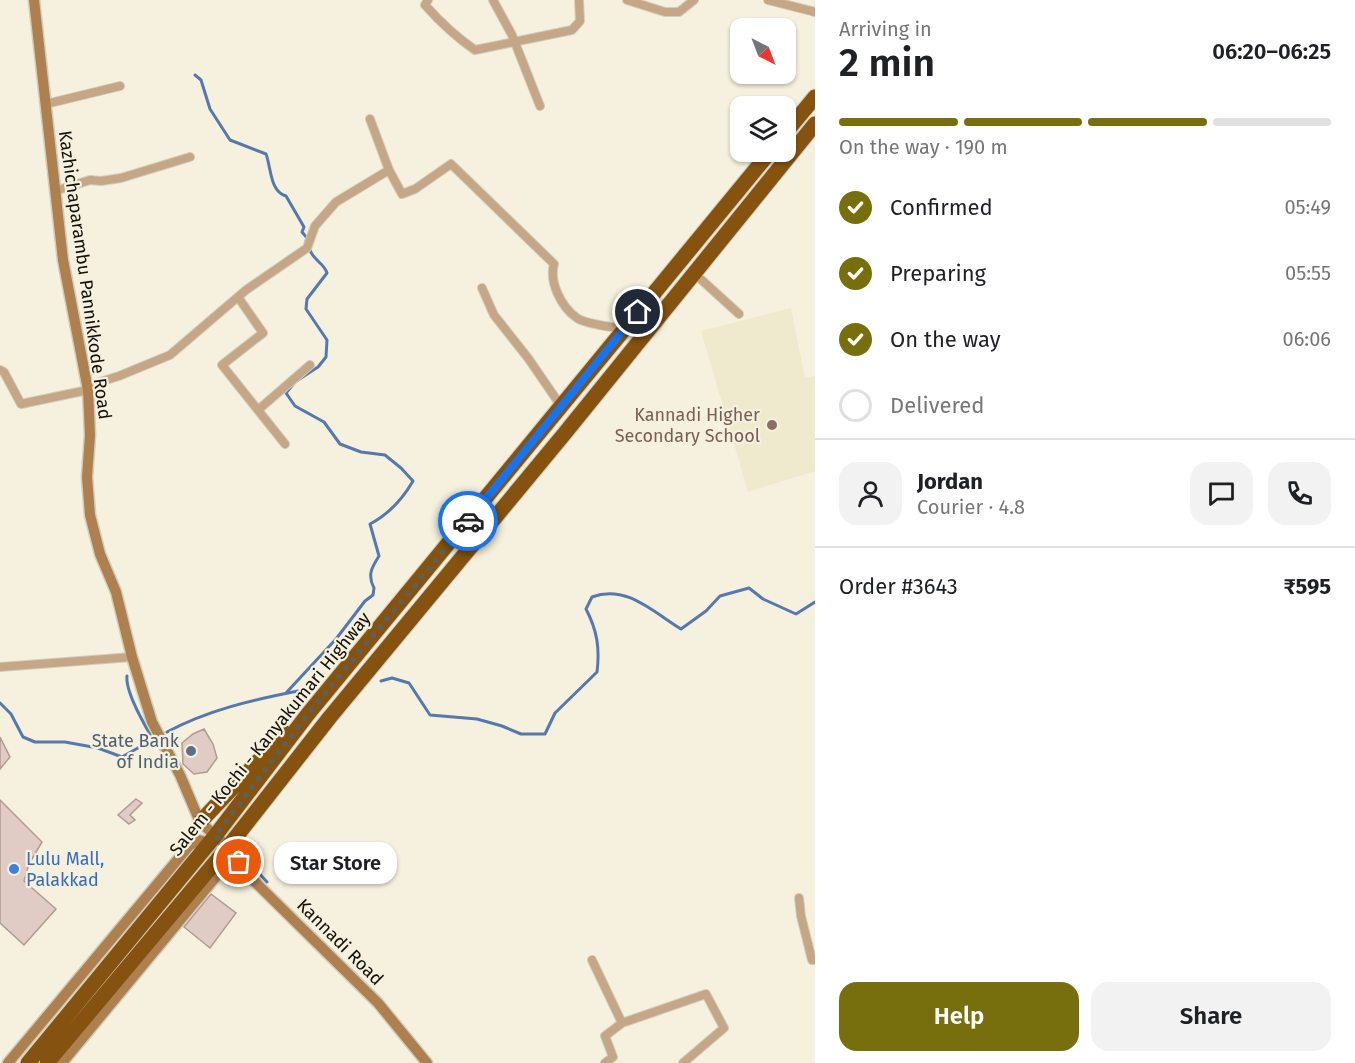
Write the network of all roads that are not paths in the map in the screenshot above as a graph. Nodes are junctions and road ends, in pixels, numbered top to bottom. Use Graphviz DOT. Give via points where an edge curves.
graph roads {
  1 [pos="34,0"];
  2 [pos="428,0"];
  3 [pos="493,0"];
  4 [pos="579,0"];
  5 [pos="627,0"];
  6 [pos="694,0"];
  7 [pos="768,0"];
  8 [pos="815,12"];
  9 [pos="513,43"];
  10 [pos="120,86"];
  11 [pos="815,97"];
  12 [pos="46,104"];
  13 [pos="540,106"];
  14 [pos="370,119"];
  15 [pos="796,120"];
  16 [pos="815,124"];
  17 [pos="190,157"];
  18 [pos="762,162"];
  19 [pos="388,170"];
  20 [pos="55,191"];
  21 [pos="694,273"];
  22 [pos="482,288"];
  23 [pos="238,297"];
  24 [pos="739,314"];
  25 [pos="623,329"];
  26 [pos="310,365"];
  27 [pos="0,370"];
  28 [pos="87,388"];
  29 [pos="561,406"];
  30 [pos="258,410"];
  31 [pos="285,444"];
  32 [pos="132,657"];
  33 [pos="0,667"];
  34 [pos="297,728"];
  35 [pos="200,822"];
  36 [pos="212,839"];
  37 [pos="225,850"];
  38 [pos="799,898"];
  39 [pos="592,960"];
  40 [pos="815,960"];
  41 [pos="622,1023"];
  42 [pos="8,1063"];
  43 [pos="28,1063"];
  44 [pos="47,1063"];
  45 [pos="62,1063"];
  46 [pos="427,1063"];
  47 [pos="605,1063"];
  48 [pos="683,1063"];
  1 -- 12 [label="street, Kazhichaparambu Pannikkode Road"];
  2 -- 9 [label="street" via="425,6 437,19 475,50"];
  3 -- 9 [label="street"];
  4 -- 9 [label="street" via="580,21 572,30"];
  5 -- 6 [label="street" via="665,12 679,12"];
  7 -- 8 [label="street"];
  9 -- 13 [label="street"];
  10 -- 12 [label="street"];
  11 -- 15 [label="highway"];
  12 -- 20 [label="street, Kazhichaparambu Pannikkode Road"];
  14 -- 19 [label="street"];
  16 -- 21 [label="highway, Salem - Kochi - Kanyakumari Highway"];
  17 -- 20 [label="street" via="128,176 90,180"];
  18 -- 25 [label="highway, Salem - Kochi - Kanyakumari Highway"];
  19 -- 23 [label="street" via="336,202 315,226 307,248"];
  19 -- 25 [label="street" via="402,194 451,164 554,264 550,276 562,303 577,319"];
  20 -- 28 [label="street, Kazhichaparambu Pannikkode Road" via="63,260"];
  21 -- 24 [label="street"];
  21 -- 37 [label="highway, Salem - Kochi - Kanyakumari Highway"];
  22 -- 29 [label="street" via="494,315"];
  23 -- 28 [label="street" via="170,355"];
  23 -- 30 [label="street" via="263,333 222,364"];
  25 -- 29 [label="highway, Salem - Kochi - Kanyakumari Highway"];
  26 -- 30 [label="street"];
  27 -- 28 [label="street" via="21,404"];
  28 -- 32 [label="street, Kazhichaparambu Pannikkode Road" via="90,514"];
  29 -- 34 [label="highway, Salem - Kochi - Kanyakumari Highway"];
  30 -- 31 [label="street"];
  32 -- 33 [label="street"];
  32 -- 35 [label="street, Kazhichaparambu Pannikkode Road" via="152,722"];
  34 -- 35 [label="highway" via="283,734"];
  34 -- 36 [label="highway, Salem - Kochi - Kanyakumari Highway"];
  35 -- 36 [label="street, Kazhichaparambu Pannikkode Road"];
  36 -- 37 [label="street, Kazhichaparambu Pannikkode Road"];
  36 -- 42 [label="street" via="189,846"];
  36 -- 43 [label="highway, Salem - Kochi - Kanyakumari Highway"];
  37 -- 44 [label="highway, Salem - Kochi - Kanyakumari Highway"];
  37 -- 45 [label="street" via="219,873"];
  37 -- 46 [label="street, Kannadi Road" via="378,1002"];
  38 -- 40 [label="street"];
  39 -- 41 [label="street"];
  41 -- 47 [label="street" via="605,1036 613,1057"];
  41 -- 48 [label="street" via="706,994 724,1028"];
}
